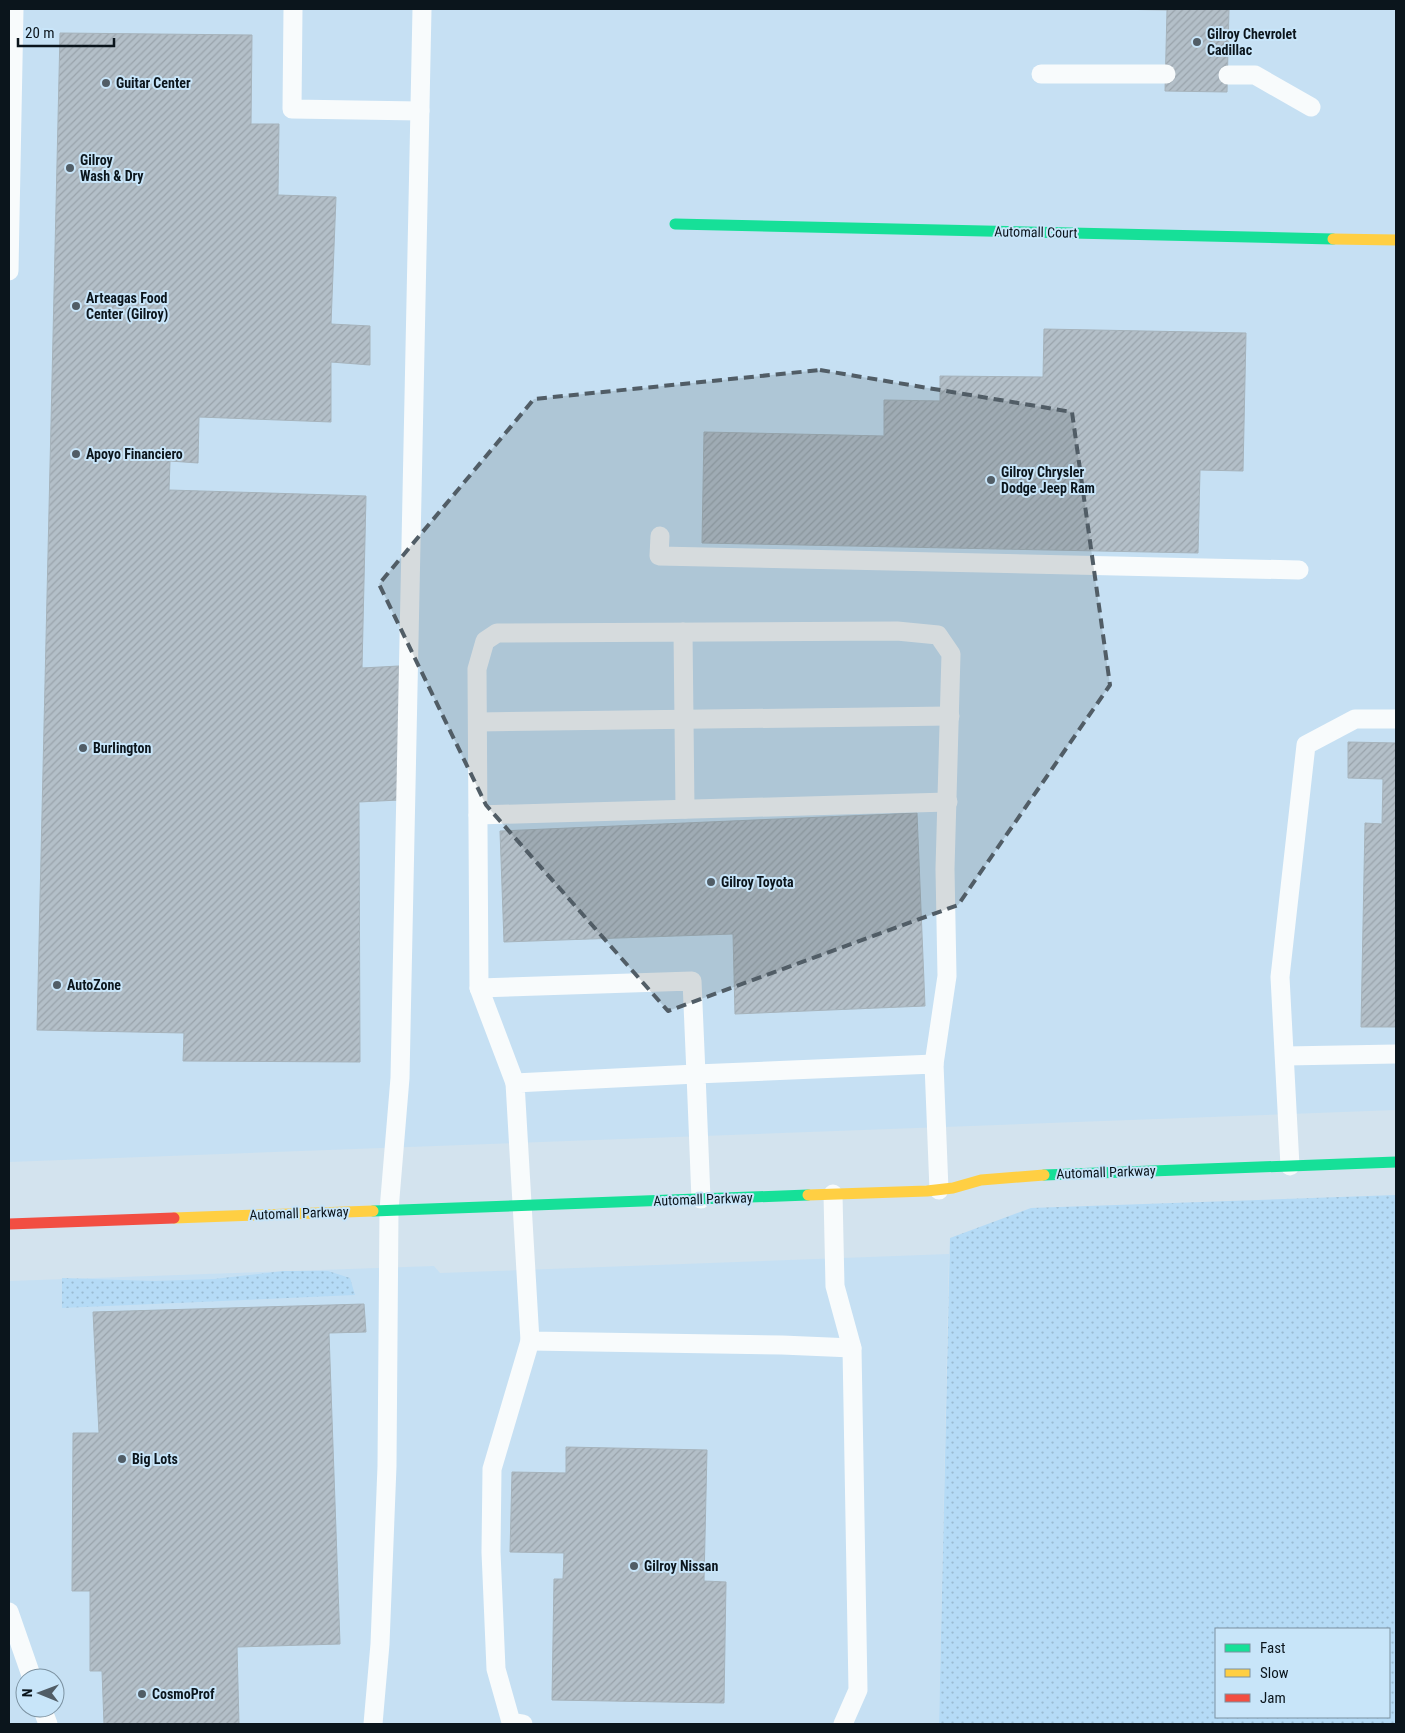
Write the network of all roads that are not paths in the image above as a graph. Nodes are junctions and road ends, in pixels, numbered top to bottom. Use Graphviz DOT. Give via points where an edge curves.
graph roads {
  1 [pos="14,9"];
  2 [pos="293,9"];
  3 [pos="422,9"];
  4 [pos="1041,74"];
  5 [pos="1166,74"];
  6 [pos="1228,75"];
  7 [pos="1311,107"];
  8 [pos="420,111"];
  9 [pos="10,181"];
  10 [pos="675,224"];
  11 [pos="1396,240"];
  12 [pos="9,271"];
  13 [pos="660,536"];
  14 [pos="1299,570"];
  15 [pos="683,632"];
  16 [pos="950,716"];
  17 [pos="684,719"];
  18 [pos="1396,719"];
  19 [pos="478,722"];
  20 [pos="948,802"];
  21 [pos="685,809"];
  22 [pos="478,815"];
  23 [pos="479,988"];
  24 [pos="1396,1054"];
  25 [pos="1286,1056"];
  26 [pos="934,1064"];
  27 [pos="696,1074"];
  28 [pos="515,1083"];
  29 [pos="1396,1162"];
  30 [pos="1290,1166"];
  31 [pos="939,1190"];
  32 [pos="833,1194"];
  33 [pos="701,1199"];
  34 [pos="521,1205"];
  35 [pos="389,1210"];
  36 [pos="9,1224"];
  37 [pos="530,1340"];
  38 [pos="852,1348"];
  39 [pos="9,1612"];
  40 [pos="29,1668"];
  41 [pos="373,1724"];
  42 [pos="523,1724"];
  43 [pos="843,1724"];
  1 -- 9 [label="lane"];
  2 -- 8 [label="lane" via="292,109"];
  3 -- 8 [label="lane"];
  4 -- 5 [label="lane"];
  6 -- 7 [label="lane" via="1255,75"];
  8 -- 35 [label="lane" via="400,1078"];
  9 -- 12 [label="lane"];
  10 -- 11 [label="street, Automall Court"];
  13 -- 14 [label="lane" via="659,556"];
  15 -- 16 [label="lane" via="897,631 938,636 951,654"];
  15 -- 17 [label="lane"];
  15 -- 19 [label="lane" via="497,633 485,641 477,669"];
  16 -- 17 [label="lane"];
  16 -- 20 [label="lane"];
  17 -- 19 [label="lane"];
  17 -- 21 [label="lane"];
  18 -- 25 [label="lane" via="1355,719 1306,745 1280,977"];
  19 -- 22 [label="lane"];
  20 -- 21 [label="lane"];
  20 -- 26 [label="lane" via="945,869 947,976"];
  21 -- 22 [label="lane"];
  22 -- 23 [label="lane"];
  23 -- 27 [label="lane" via="692,981"];
  23 -- 28 [label="lane"];
  24 -- 25 [label="lane"];
  25 -- 30 [label="lane"];
  26 -- 27 [label="lane"];
  26 -- 31 [label="lane"];
  27 -- 28 [label="lane"];
  27 -- 33 [label="lane"];
  28 -- 34 [label="lane"];
  29 -- 30 [label="street, Automall Parkway"];
  30 -- 31 [label="street, Automall Parkway" via="1017,1176"];
  31 -- 32 [label="street, Automall Parkway"];
  32 -- 33 [label="street, Automall Parkway"];
  32 -- 38 [label="lane" via="834,1286"];
  33 -- 34 [label="street, Automall Parkway"];
  34 -- 35 [label="street, Automall Parkway"];
  34 -- 37 [label="lane"];
  35 -- 36 [label="street, Automall Parkway"];
  35 -- 41 [label="lane" via="387,1466 380,1644"];
  37 -- 38 [label="lane"];
  37 -- 42 [label="lane" via="492,1469 491,1552 496,1669 512,1722"];
  38 -- 43 [label="lane" via="858,1690"];
  39 -- 40 [label="lane"];
}
